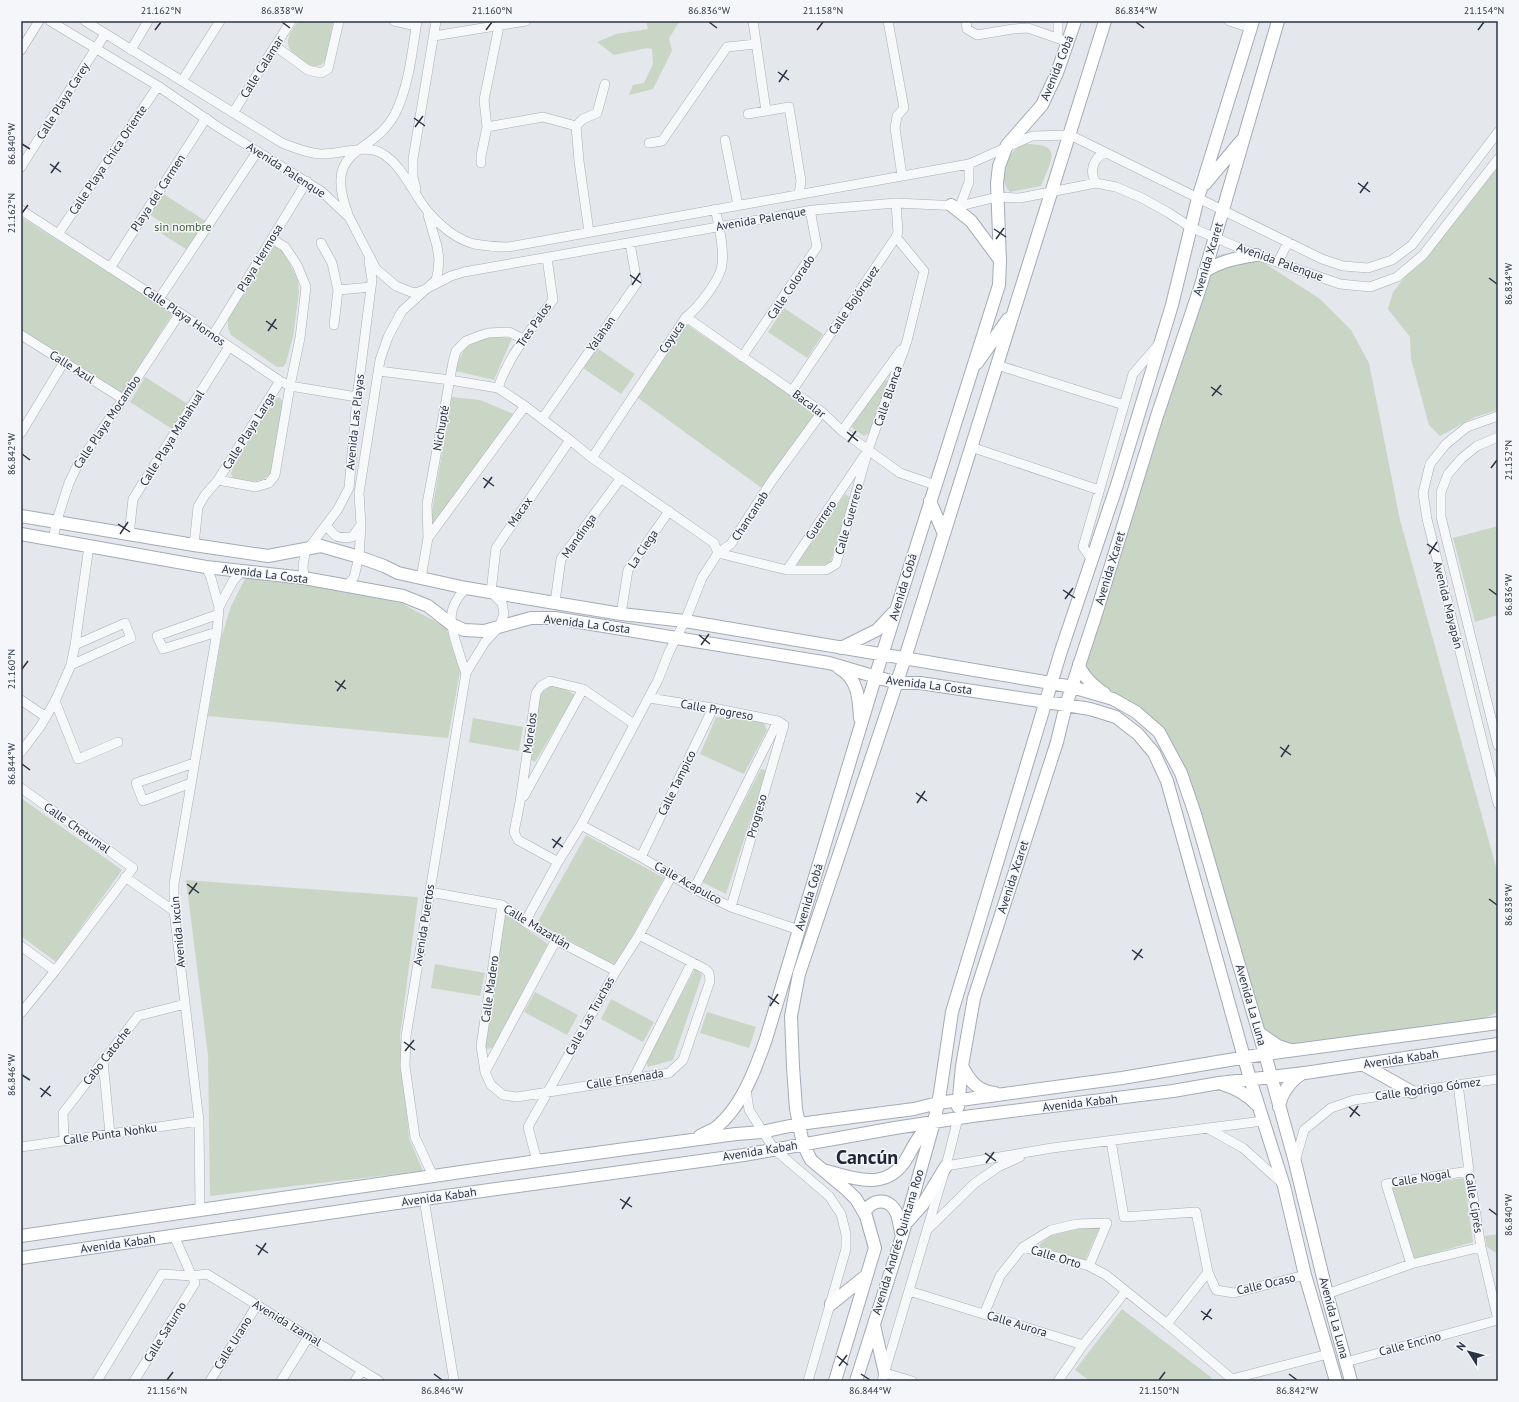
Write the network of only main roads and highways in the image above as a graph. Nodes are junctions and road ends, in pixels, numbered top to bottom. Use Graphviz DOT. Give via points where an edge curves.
graph roads {
  1 [pos="1075,21"];
  2 [pos="1105,21"];
  3 [pos="1278,21"];
  4 [pos="1252,24"];
  5 [pos="1244,137"];
  6 [pos="1200,193"];
  7 [pos="955,206"];
  8 [pos="1256,255"];
  9 [pos="1000,260"];
  10 [pos="1204,272"];
  11 [pos="1015,308"];
  12 [pos="1155,360"];
  13 [pos="970,373"];
  14 [pos="1157,416"];
  15 [pos="930,501"];
  16 [pos="21,516"];
  17 [pos="21,534"];
  18 [pos="944,534"];
  19 [pos="210,548"];
  20 [pos="206,567"];
  21 [pos="896,610"];
  22 [pos="828,646"];
  23 [pos="841,648"];
  24 [pos="882,655"];
  25 [pos="905,658"];
  26 [pos="827,662"];
  27 [pos="1079,664"];
  28 [pos="876,677"];
  29 [pos="897,683"];
  30 [pos="1051,683"];
  31 [pos="1072,687"];
  32 [pos="1113,699"];
  33 [pos="1045,702"];
  34 [pos="1066,705"];
  35 [pos="1136,712"];
  36 [pos="1127,726"];
  37 [pos="861,727"];
  38 [pos="846,777"];
  39 [pos="850,824"];
  40 [pos="977,932"];
  41 [pos="799,974"];
  42 [pos="1243,979"];
  43 [pos="1224,984"];
  44 [pos="779,996"];
  45 [pos="974,998"];
  46 [pos="1498,1023"];
  47 [pos="1259,1033"];
  48 [pos="1498,1044"];
  49 [pos="1296,1051"];
  50 [pos="1265,1054"];
  51 [pos="1245,1058"];
  52 [pos="1362,1064"];
  53 [pos="962,1066"];
  54 [pos="1305,1073"];
  55 [pos="1271,1077"];
  56 [pos="1250,1079"];
  57 [pos="1219,1083"];
  58 [pos="1412,1092"];
  59 [pos="1007,1095"];
  60 [pos="959,1100"];
  61 [pos="938,1103"];
  62 [pos="1258,1106"];
  63 [pos="1279,1107"];
  64 [pos="958,1118"];
  65 [pos="934,1122"];
  66 [pos="799,1124"];
  67 [pos="692,1140"];
  68 [pos="803,1144"];
  69 [pos="946,1166"];
  70 [pos="824,1171"];
  71 [pos="864,1213"];
  72 [pos="905,1224"];
  73 [pos="21,1236"];
  74 [pos="902,1236"];
  75 [pos="21,1258"];
  76 [pos="867,1275"];
  77 [pos="831,1304"];
  78 [pos="874,1323"];
  79 [pos="883,1377"];
  80 [pos="835,1381"];
  81 [pos="856,1381"];
  82 [pos="1336,1381"];
  83 [pos="1351,1381"];
  1 -- 9 [label="main road, Avenida Cobá" via="1063,40 1057,73 1042,105 1007,145 999,166 997,197"];
  2 -- 11 [label="main road, Avenida Cobá"];
  3 -- 5 [label="main road, Avenida Xcaret"];
  4 -- 6 [label="main road, Avenida Xcaret"];
  5 -- 6 [label="main road"];
  5 -- 10 [label="main road, Avenida Xcaret"];
  6 -- 12 [label="main road, Avenida Xcaret" via="1172,305"];
  7 -- 9 [label="main road" via="971,220"];
  8 -- 10 [label="main road" via="1214,265"];
  9 -- 13 [label="main road, Avenida Cobá" via="999,285"];
  10 -- 14 [label="main road, Avenida Xcaret"];
  11 -- 13 [label="main road"];
  11 -- 18 [label="main road, Avenida Cobá"];
  12 -- 14 [label="main road"];
  12 -- 30 [label="main road, Avenida Xcaret" via="1116,489"];
  13 -- 15 [label="main road, Avenida Cobá"];
  14 -- 27 [label="main road, Avenida Xcaret"];
  15 -- 18 [label="main road"];
  15 -- 21 [label="main road, Avenida Cobá"];
  16 -- 19 [label="main road, Avenida La Costa"];
  17 -- 20 [label="main road, Avenida La Costa"];
  18 -- 25 [label="main road, Avenida Cobá"];
  19 -- 20 [label="main road" via="205,558"];
  19 -- 22 [label="main road, Avenida La Costa" via="268,556 321,546 359,556 398,573 466,588 621,614 685,621"];
  20 -- 26 [label="main road, Avenida La Costa" via="304,578 403,596 428,606 451,624 464,630 484,631 531,618 555,618"];
  21 -- 23 [label="main road" via="878,630"];
  21 -- 24 [label="main road, Avenida Cobá"];
  22 -- 23 [label="main road, Avenida La Costa"];
  22 -- 26 [label="main road"];
  23 -- 24 [label="main road, Avenida La Costa"];
  24 -- 25 [label="main road, Avenida La Costa"];
  24 -- 28 [label="main road, Avenida Cobá"];
  25 -- 29 [label="main road, Avenida Cobá"];
  25 -- 30 [label="main road, Avenida La Costa"];
  26 -- 28 [label="main road, Avenida La Costa"];
  26 -- 37 [label="main road" via="842,670 857,690"];
  27 -- 31 [label="main road, Avenida Xcaret"];
  27 -- 32 [label="main road" via="1080,671 1096,688"];
  28 -- 29 [label="main road, Avenida La Costa"];
  28 -- 37 [label="main road, Avenida Cobá"];
  29 -- 33 [label="main road, Avenida La Costa" via="920,683"];
  29 -- 39 [label="main road, Avenida Cobá"];
  30 -- 31 [label="main road, Avenida La Costa"];
  30 -- 33 [label="main road, Avenida Xcaret"];
  31 -- 32 [label="main road, Avenida La Luna"];
  31 -- 34 [label="main road, Avenida Xcaret"];
  32 -- 35 [label="main road, Avenida La Luna"];
  33 -- 34 [label="main road, Avenida La Costa"];
  33 -- 40 [label="main road, Avenida Xcaret"];
  34 -- 36 [label="main road, Avenida La Luna" via="1116,717"];
  34 -- 45 [label="main road, Avenida Xcaret" via="1057,742"];
  35 -- 36 [label="main road"];
  35 -- 42 [label="main road, Avenida La Luna" via="1159,732 1181,773"];
  36 -- 43 [label="main road, Avenida La Luna" via="1138,734 1154,753 1167,781"];
  37 -- 38 [label="main road, Avenida Cobá"];
  38 -- 39 [label="main road"];
  38 -- 44 [label="main road, Avenida Cobá"];
  39 -- 41 [label="main road, Avenida Cobá"];
  40 -- 45 [label="main road"];
  40 -- 61 [label="main road, Avenida Xcaret" via="952,1012"];
  41 -- 44 [label="main road"];
  41 -- 66 [label="main road, Avenida Cobá" via="791,1016"];
  42 -- 43 [label="main road" via="1234,985"];
  42 -- 47 [label="main road, Avenida La Luna"];
  43 -- 51 [label="main road, Avenida La Luna"];
  44 -- 67 [label="main road, Avenida Cobá" via="746,1090 714,1129"];
  45 -- 53 [label="main road, Avenida Xcaret"];
  46 -- 49 [label="main road, Avenida Kabah"];
  47 -- 49 [label="main road" via="1278,1046"];
  47 -- 50 [label="main road, Avenida La Luna"];
  48 -- 52 [label="main road, Avenida Kabah"];
  49 -- 50 [label="main road, Avenida Kabah"];
  50 -- 51 [label="main road, Avenida Kabah"];
  50 -- 55 [label="main road, Avenida La Luna"];
  51 -- 56 [label="main road, Avenida La Luna"];
  51 -- 59 [label="main road, Avenida Kabah"];
  52 -- 54 [label="main road, Avenida Kabah"];
  52 -- 58 [label="main road"];
  53 -- 59 [label="main road" via="969,1078 985,1092"];
  53 -- 60 [label="main road, Avenida Xcaret"];
  54 -- 55 [label="main road, Avenida Kabah"];
  54 -- 63 [label="main road" via="1288,1087 1280,1099"];
  55 -- 56 [label="main road, Avenida Kabah"];
  55 -- 63 [label="main road, Avenida La Luna"];
  56 -- 57 [label="main road, Avenida Kabah"];
  56 -- 62 [label="main road, Avenida La Luna"];
  57 -- 62 [label="main road" via="1233,1087 1250,1097"];
  57 -- 64 [label="main road, Avenida Kabah" via="1172,1092"];
  59 -- 60 [label="main road, Avenida Kabah"];
  60 -- 61 [label="main road, Avenida Kabah"];
  60 -- 64 [label="main road, Avenida Xcaret"];
  61 -- 65 [label="main road, Avenida Andrés Quintana Roo"];
  61 -- 66 [label="main road, Avenida Kabah" via="914,1109"];
  62 -- 82 [label="main road, Avenida La Luna" via="1284,1186 1305,1275"];
  63 -- 83 [label="main road, Avenida La Luna"];
  64 -- 65 [label="main road, Avenida Kabah"];
  65 -- 68 [label="main road, Avenida Kabah"];
  65 -- 70 [label="main road" via="919,1136 902,1166 886,1177 866,1180"];
  65 -- 72 [label="main road, Avenida Andrés Quintana Roo"];
  66 -- 67 [label="main road, Avenida Kabah" via="762,1132"];
  66 -- 68 [label="main road, Avenida Andrés Quintana Roo"];
  67 -- 73 [label="main road, Avenida Kabah"];
  68 -- 70 [label="main road, Avenida Andrés Quintana Roo" via="811,1160"];
  68 -- 75 [label="main road, Avenida Kabah"];
  69 -- 72 [label="main road" via="923,1204"];
  70 -- 71 [label="main road, Avenida Andrés Quintana Roo" via="848,1191"];
  71 -- 74 [label="main road" via="872,1203 886,1203 897,1213"];
  71 -- 76 [label="main road, Avenida Andrés Quintana Roo" via="875,1248"];
  72 -- 74 [label="main road, Avenida Andrés Quintana Roo"];
  74 -- 78 [label="main road, Avenida Andrés Quintana Roo"];
  76 -- 77 [label="main road"];
  76 -- 80 [label="main road, Avenida Andrés Quintana Roo"];
  78 -- 79 [label="main road"];
  78 -- 81 [label="main road, Avenida Andrés Quintana Roo"];
}
